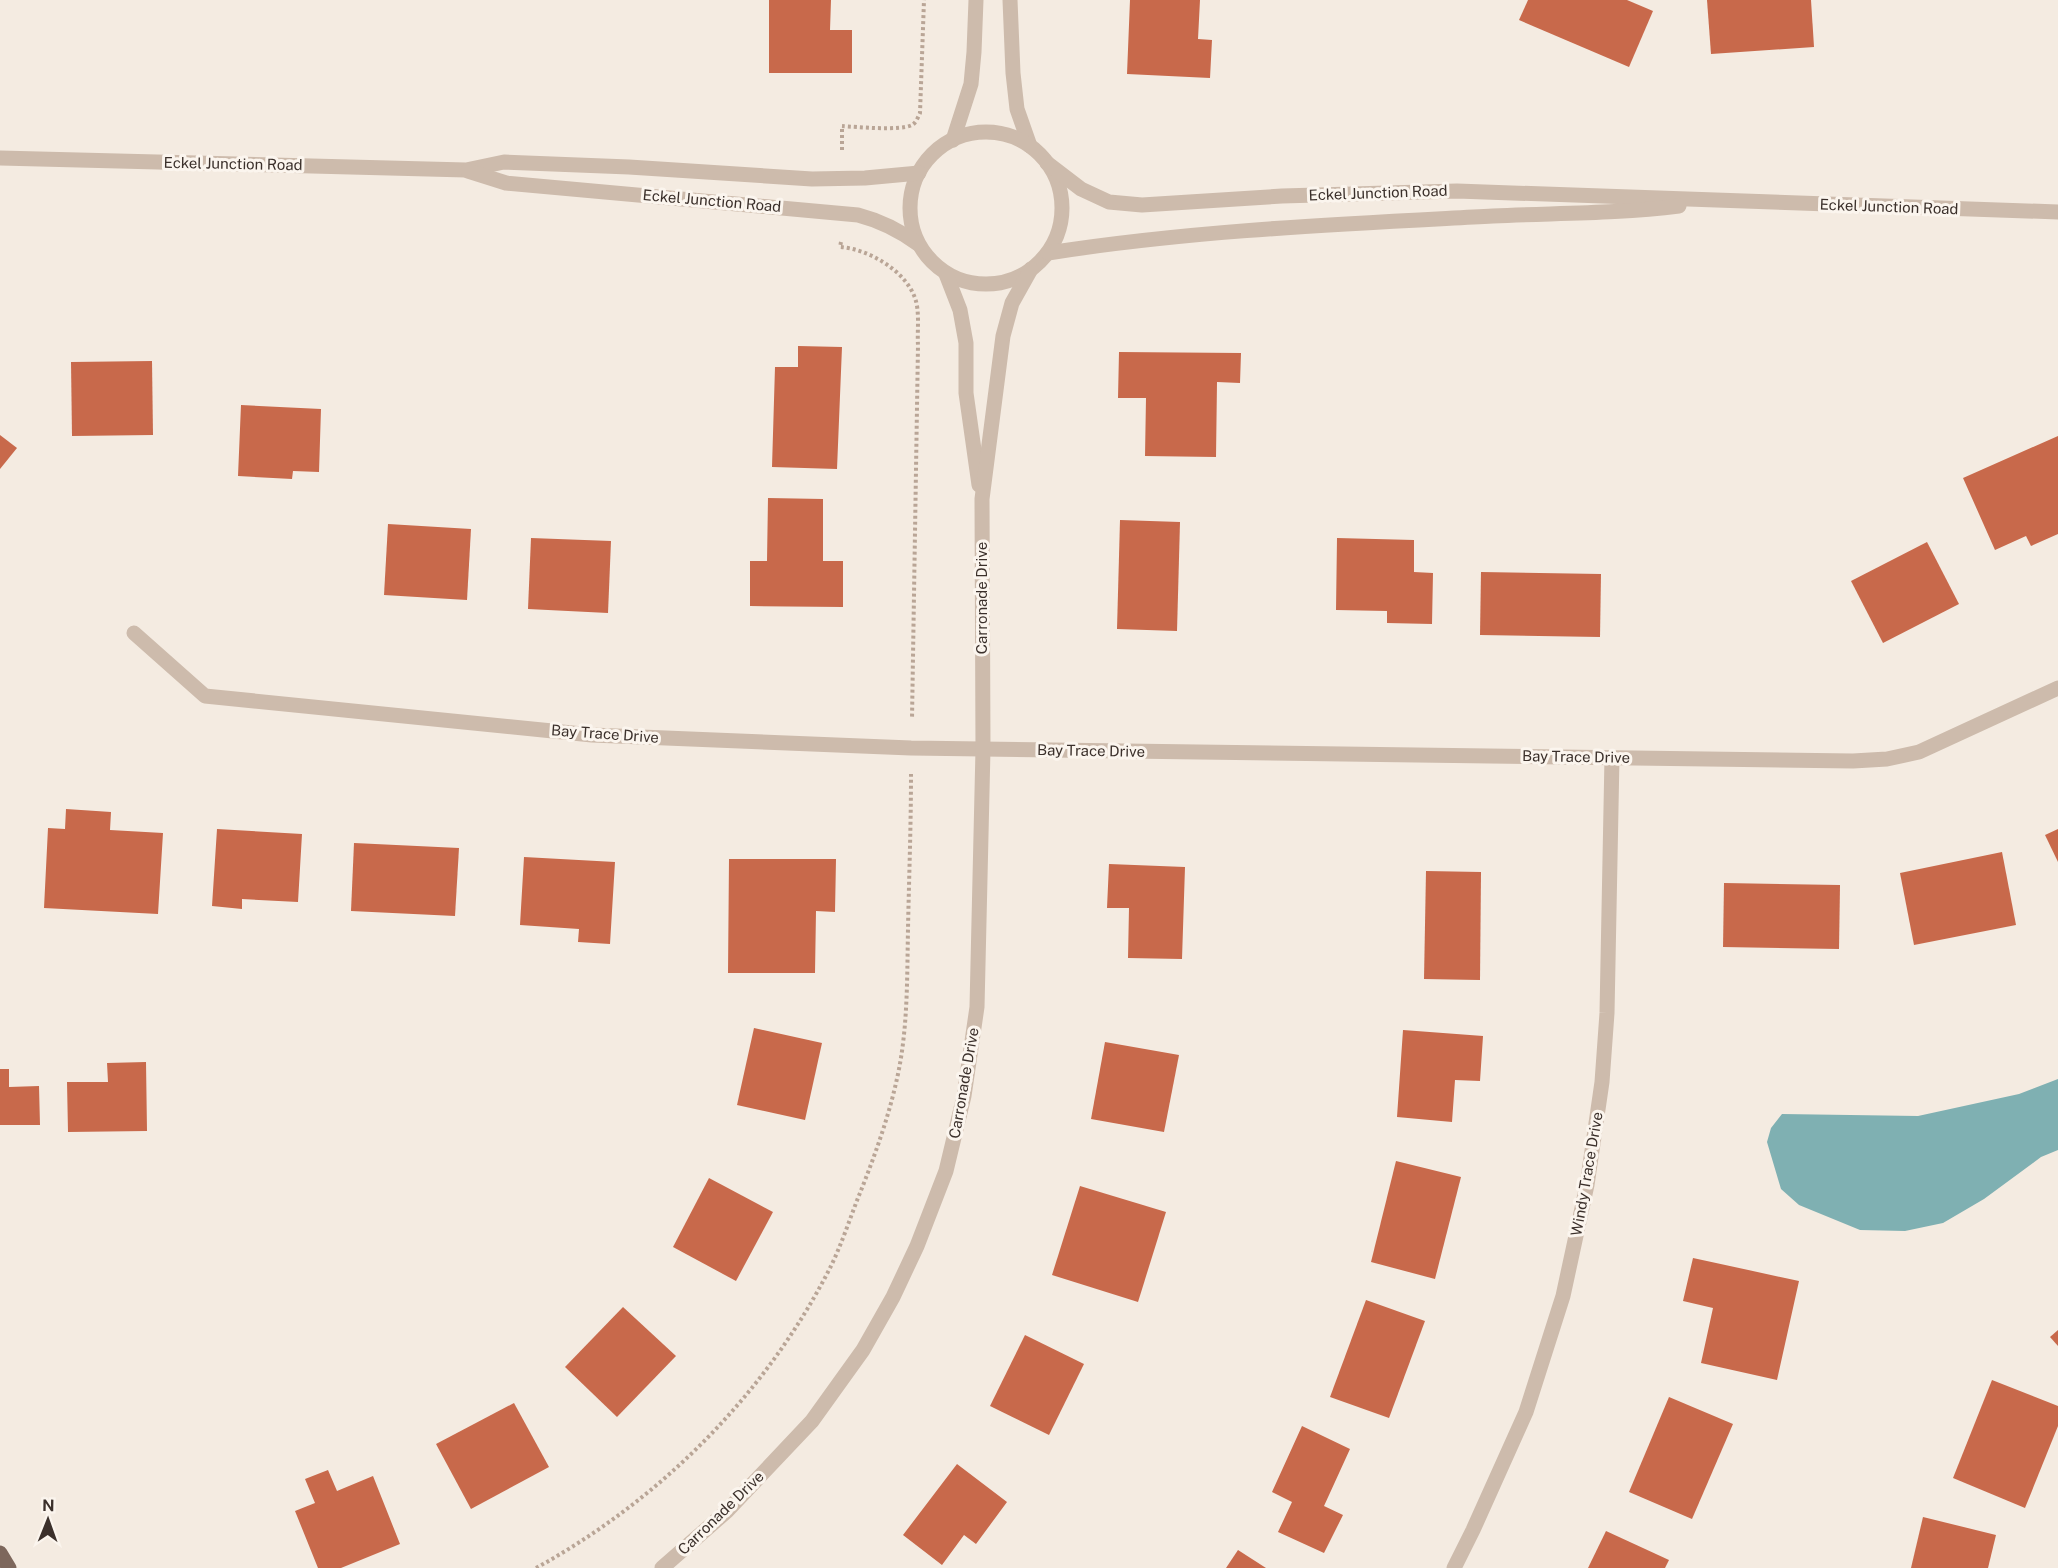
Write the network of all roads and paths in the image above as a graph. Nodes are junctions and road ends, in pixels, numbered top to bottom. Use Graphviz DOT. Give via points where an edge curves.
graph roads {
  1 [pos="924,0"];
  2 [pos="976,0"];
  3 [pos="1010,0"];
  4 [pos="953,140"];
  5 [pos="1030,146"];
  6 [pos="0,158"];
  7 [pos="842,158"];
  8 [pos="1047,163"];
  9 [pos="466,170"];
  10 [pos="918,173"];
  11 [pos="1720,201"];
  12 [pos="2058,212"];
  13 [pos="841,232"];
  14 [pos="918,244"];
  15 [pos="1048,253"];
  16 [pos="1031,269"];
  17 [pos="946,274"];
  18 [pos="982,499"];
  19 [pos="134,633"];
  20 [pos="2058,688"];
  21 [pos="911,720"];
  22 [pos="983,749"];
  23 [pos="1612,757"];
  24 [pos="910,776"];
  25 [pos="0,1553"];
  26 [pos="9,1568"];
  27 [pos="536,1568"];
  28 [pos="662,1568"];
  29 [pos="1454,1568"];
  1 -- 7 [label="path" via="917,120 898,128 842,126"];
  2 -- 4 [label="street" via="971,84"];
  3 -- 5 [label="street" via="1017,109"];
  4 -- 5 [label="street, Eckel Junction Road" via="990,133 1009,136"];
  4 -- 10 [label="street, Eckel Junction Road" via="933,154"];
  5 -- 8 [label="street, Eckel Junction Road"];
  6 -- 9 [label="street, Eckel Junction Road"];
  8 -- 11 [label="street, Eckel Junction Road" via="1081,189 1108,202 1142,205 1457,191"];
  8 -- 15 [label="street, Eckel Junction Road" via="1058,184 1062,208 1059,231"];
  9 -- 10 [label="street, Eckel Junction Road" via="504,162 812,179"];
  9 -- 14 [label="street, Eckel Junction Road" via="506,183 858,215 880,221"];
  10 -- 14 [label="street, Eckel Junction Road" via="910,196"];
  11 -- 12 [label="street, Eckel Junction Road"];
  11 -- 15 [label="street, Eckel Junction Road" via="1641,211 1166,236"];
  13 -- 21 [label="path" via="840,247 877,259 905,282 915,298 918,345"];
  14 -- 17 [label="street, Eckel Junction Road"];
  15 -- 16 [label="street, Eckel Junction Road"];
  16 -- 17 [label="street, Eckel Junction Road" via="1012,280 990,285"];
  16 -- 18 [label="street, Carronade Drive" via="1012,303 1003,336"];
  17 -- 18 [label="street, Carronade Drive" via="960,310 966,343 966,393"];
  18 -- 22 [label="street, Carronade Drive"];
  19 -- 22 [label="street, Bay Trace Drive" via="205,696 592,735"];
  20 -- 23 [label="street, Bay Trace Drive" via="1919,752 1887,759"];
  22 -- 23 [label="street, Bay Trace Drive"];
  22 -- 28 [label="street, Carronade Drive" via="977,1007 964,1096 946,1171 917,1246 863,1350 812,1421 727,1511"];
  23 -- 29 [label="street, Windy Trace Drive" via="1606,1025 1587,1185 1563,1296 1526,1412"];
  24 -- 27 [label="path" via="906,1014 898,1073 873,1160 831,1266 781,1348 718,1428 623,1511 568,1551"];
  25 -- 26 [label="main road"];
}
